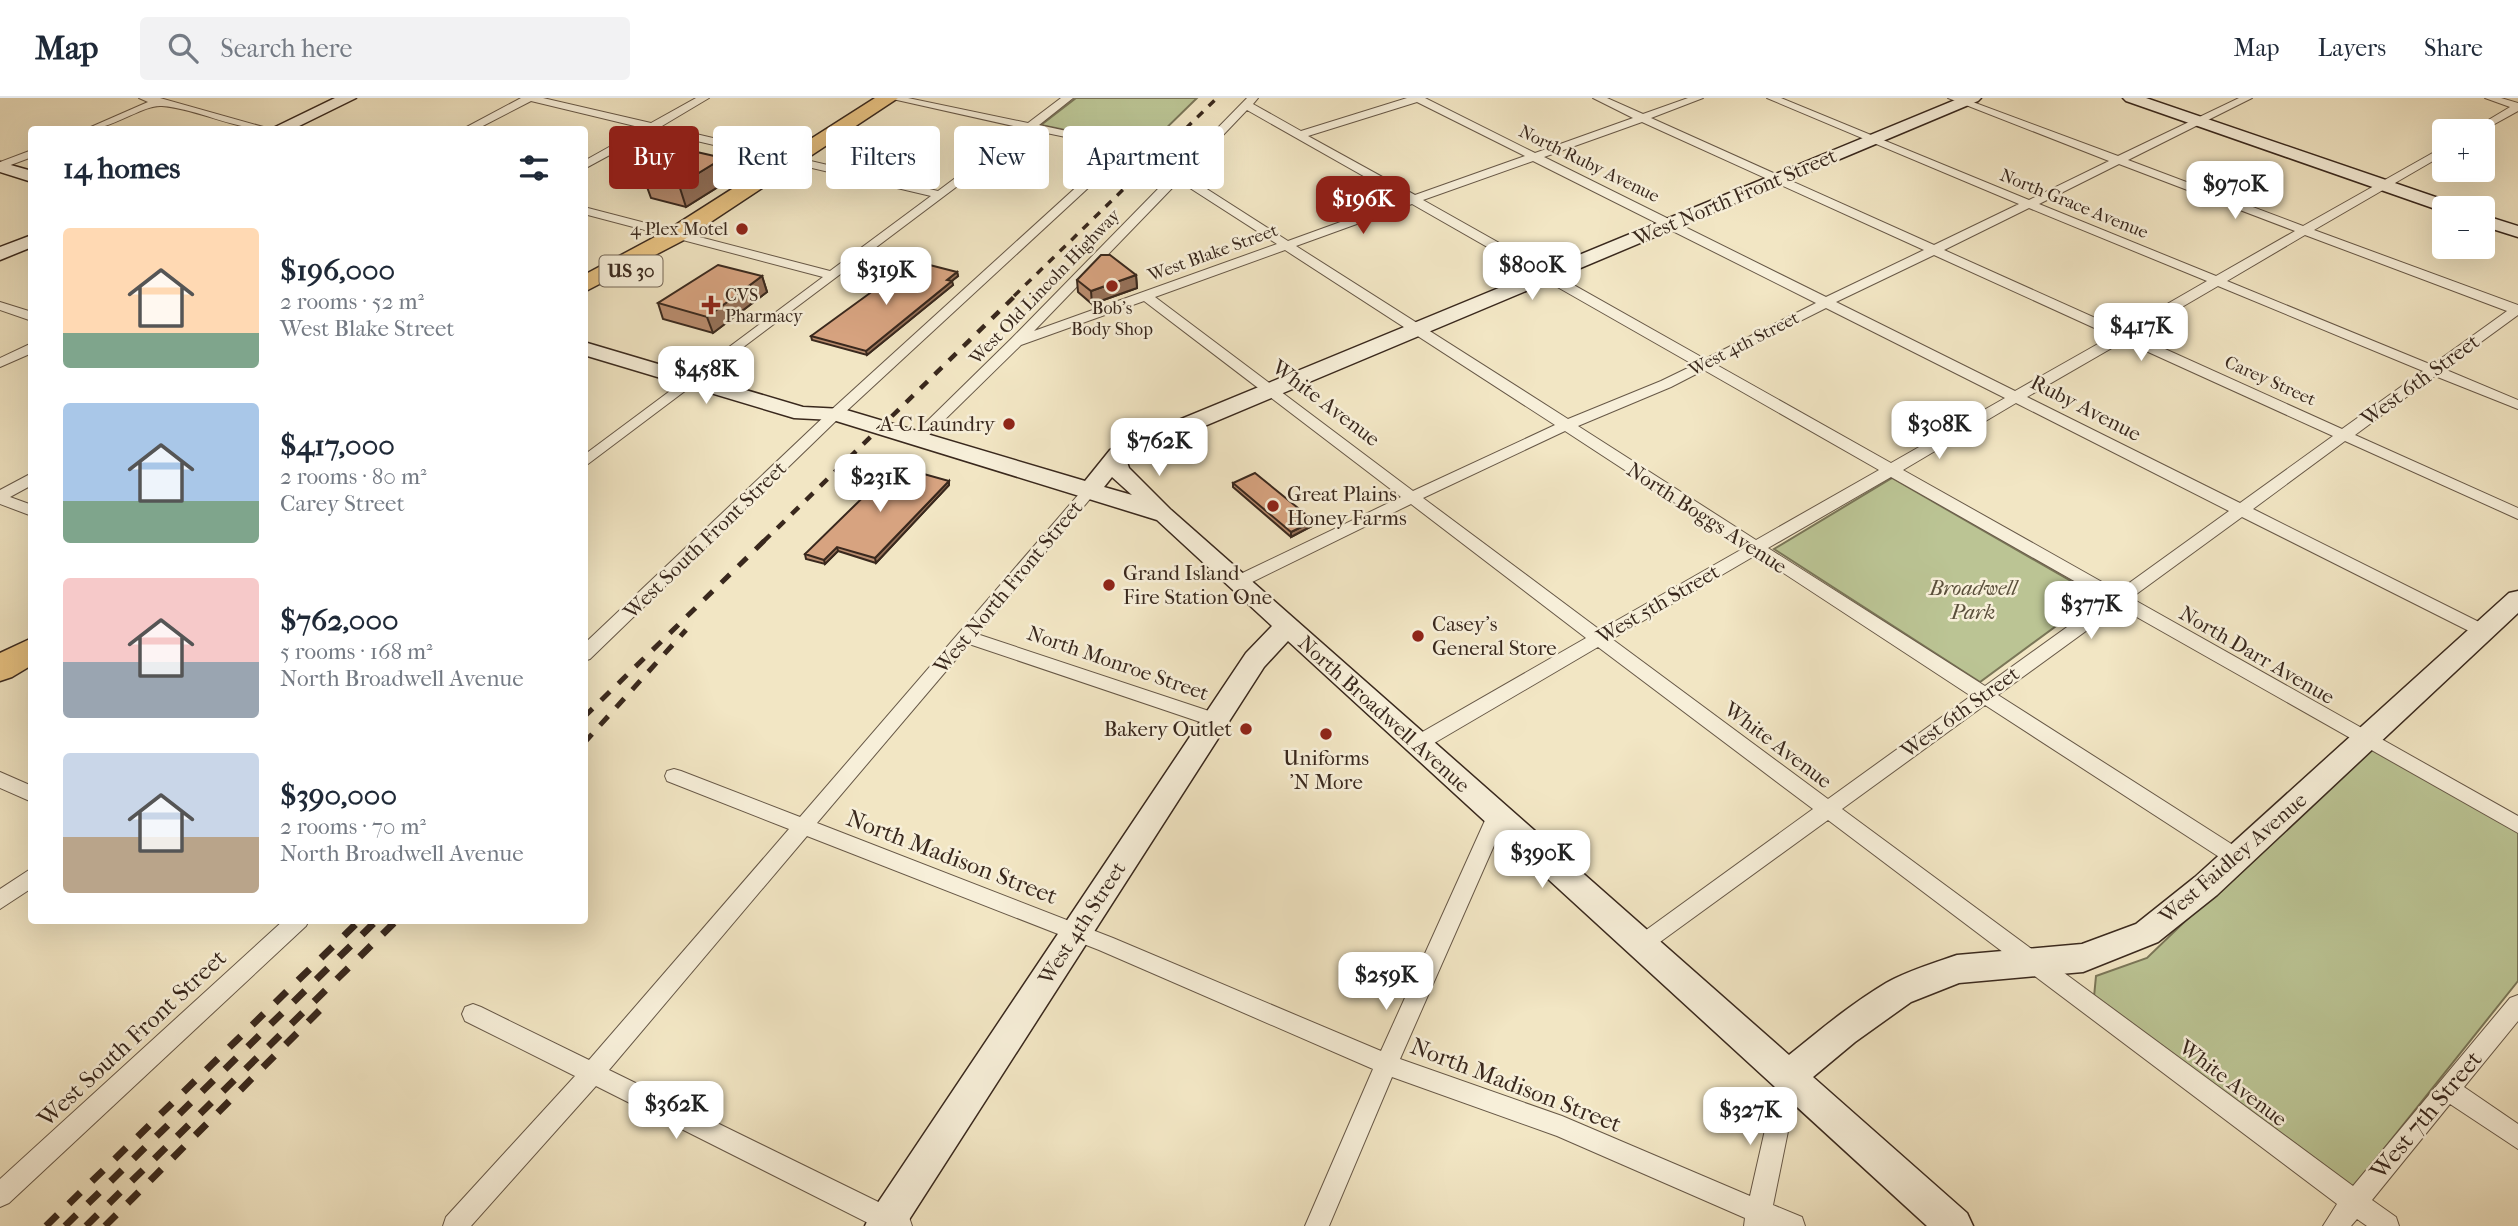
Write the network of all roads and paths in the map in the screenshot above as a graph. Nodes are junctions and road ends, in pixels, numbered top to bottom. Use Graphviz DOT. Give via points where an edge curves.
graph roads {
  1 [pos="144,98"];
  2 [pos="348,98"];
  3 [pos="529,98"];
  4 [pos="704,98"];
  5 [pos="890,98"];
  6 [pos="1068,98"];
  7 [pos="1417,98"];
  8 [pos="1598,98"];
  9 [pos="1699,98"];
  10 [pos="1772,98"];
  11 [pos="2130,98"];
  12 [pos="2247,98"];
  13 [pos="2490,98"];
  14 [pos="1963,99"];
  15 [pos="162,100"];
  16 [pos="1250,101"];
  17 [pos="2518,106"];
  18 [pos="1642,118"];
  19 [pos="2495,119"];
  20 [pos="2200,122"];
  21 [pos="99,126"];
  22 [pos="255,126"];
  23 [pos="286,126"];
  24 [pos="474,126"];
  25 [pos="648,126"];
  26 [pos="654,126"];
  27 [pos="1031,126"];
  28 [pos="1224,128"];
  29 [pos="1049,130"];
  30 [pos="1300,135"];
  31 [pos="1872,140"];
  32 [pos="812,147"];
  33 [pos="609,152"];
  34 [pos="28,155"];
  35 [pos="2432,156"];
  36 [pos="1536,157"];
  37 [pos="2121,160"];
  38 [pos="588,164"];
  39 [pos="812,165"];
  40 [pos="0,167"];
  41 [pos="28,176"];
  42 [pos="1777,179"];
  43 [pos="954,185"];
  44 [pos="2382,185"];
  45 [pos="746,189"];
  46 [pos="1164,189"];
  47 [pos="1200,189"];
  48 [pos="941,195"];
  49 [pos="1415,200"];
  50 [pos="2432,202"];
  51 [pos="2028,204"];
  52 [pos="588,211"];
  53 [pos="1670,224"];
  54 [pos="2495,224"];
  55 [pos="2303,230"];
  56 [pos="2518,232"];
  57 [pos="674,236"];
  58 [pos="28,242"];
  59 [pos="1286,245"];
  60 [pos="1933,250"];
  61 [pos="0,254"];
  62 [pos="1548,274"];
  63 [pos="833,276"];
  64 [pos="2214,280"];
  65 [pos="588,283"];
  66 [pos="1146,296"];
  67 [pos="588,298"];
  68 [pos="1827,302"];
  69 [pos="0,306"];
  70 [pos="2517,310"];
  71 [pos="28,316"];
  72 [pos="1416,329"];
  73 [pos="588,333"];
  74 [pos="2120,334"];
  75 [pos="1016,342"];
  76 [pos="28,349"];
  77 [pos="588,349"];
  78 [pos="0,363"];
  79 [pos="1705,364"];
  80 [pos="2434,370"];
  81 [pos="702,374"];
  82 [pos="1270,388"];
  83 [pos="2015,396"];
  84 [pos="2518,405"];
  85 [pos="835,414"];
  86 [pos="1564,426"];
  87 [pos="2343,435"];
  88 [pos="918,438"];
  89 [pos="1115,459"];
  90 [pos="588,460"];
  91 [pos="1890,469"];
  92 [pos="28,480"];
  93 [pos="1090,490"];
  94 [pos="1413,496"];
  95 [pos="0,497"];
  96 [pos="28,509"];
  97 [pos="2241,509"];
  98 [pos="2518,514"];
  99 [pos="1165,515"];
  100 [pos="1754,548"];
  101 [pos="1238,582"];
  102 [pos="2518,598"];
  103 [pos="2117,599"];
  104 [pos="1287,626"];
  105 [pos="2483,631"];
  106 [pos="967,636"];
  107 [pos="1598,638"];
  108 [pos="588,650"];
  109 [pos="28,652"];
  110 [pos="0,669"];
  111 [pos="1983,695"];
  112 [pos="1215,720"];
  113 [pos="2365,740"];
  114 [pos="1417,744"];
  115 [pos="674,776"];
  116 [pos="0,779"];
  117 [pos="28,793"];
  118 [pos="1826,809"];
  119 [pos="1497,816"];
  120 [pos="2518,825"];
  121 [pos="802,827"];
  122 [pos="2237,858"];
  123 [pos="28,879"];
  124 [pos="0,900"];
  125 [pos="293,924"];
  126 [pos="1076,932"];
  127 [pos="1642,944"];
  128 [pos="2032,962"];
  129 [pos="2518,1005"];
  130 [pos="473,1014"];
  131 [pos="1386,1064"];
  132 [pos="591,1074"];
  133 [pos="1788,1077"];
  134 [pos="2448,1090"];
  135 [pos="2518,1138"];
  136 [pos="0,1195"];
  137 [pos="2355,1201"];
  138 [pos="1758,1219"];
  139 [pos="891,1224"];
  140 [pos="455,1226"];
  141 [pos="1317,1226"];
  142 [pos="1793,1226"];
  143 [pos="1954,1226"];
  144 [pos="2335,1226"];
  145 [pos="2387,1226"];
  1 -- 15 [label="street"];
  2 -- 23 [label="main road"];
  3 -- 24 [label="street"];
  3 -- 25 [label="street"];
  4 -- 26 [label="street"];
  5 -- 27 [label="street"];
  5 -- 32 [label="highway, US 30"];
  6 -- 27 [label="street"];
  7 -- 30 [label="street"];
  7 -- 36 [label="street, North Ruby Avenue"];
  8 -- 18 [label="street, Carey Street"];
  9 -- 18 [label="street, West Blake Street"];
  10 -- 31 [label="street, North Grace Avenue"];
  11 -- 20 [label="main road"];
  12 -- 20 [label="street, West 4th Street"];
  13 -- 17 [label="street"];
  14 -- 31 [label="street, West North Front Street"];
  14 -- 37 [label="street"];
  15 -- 21 [label="street"];
  15 -- 22 [label="street"];
  16 -- 28 [label="street, West Old Lincoln Highway"];
  16 -- 30 [label="street, North Darr Avenue"];
  17 -- 19 [label="street"];
  18 -- 36 [label="street, West Blake Street"];
  18 -- 42 [label="street, Carey Street"];
  20 -- 37 [label="street, West 4th Street"];
  20 -- 44 [label="main road"];
  29 -- 85 [label="street, West South Front Street" via="1114,144 1118,151"];
  30 -- 49 [label="street, North Darr Avenue"];
  31 -- 42 [label="street, West North Front Street"];
  31 -- 51 [label="street, North Grace Avenue"];
  33 -- 38 [label="street"];
  34 -- 40 [label="street"];
  35 -- 44 [label="street, West 5th Street"];
  36 -- 49 [label="street, West Blake Street"];
  36 -- 53 [label="street, North Ruby Avenue"];
  37 -- 51 [label="street, West 4th Street"];
  37 -- 55 [label="street"];
  39 -- 48 [label="street"];
  40 -- 41 [label="main road"];
  42 -- 53 [label="street, West North Front Street"];
  42 -- 60 [label="street, Carey Street"];
  43 -- 48 [label="street"];
  44 -- 50 [label="main road"];
  44 -- 55 [label="street, West 5th Street"];
  45 -- 57 [label="highway, US 30"];
  46 -- 75 [label="street, West Old Lincoln Highway"];
  47 -- 59 [label="street, North Boggs Avenue"];
  48 -- 63 [label="street"];
  49 -- 59 [label="street, West Blake Street"];
  49 -- 62 [label="street, North Darr Avenue"];
  51 -- 60 [label="street, West 4th Street"];
  51 -- 64 [label="street, North Grace Avenue"];
  52 -- 57 [label="street"];
  53 -- 62 [label="street, West North Front Street"];
  53 -- 68 [label="street, Ruby Avenue"];
  54 -- 56 [label="main road"];
  55 -- 64 [label="street, West 5th Street"];
  55 -- 70 [label="street"];
  57 -- 63 [label="street"];
  57 -- 65 [label="highway, US 30"];
  57 -- 67 [label="highway, US 30"];
  58 -- 61 [label="street"];
  59 -- 66 [label="street, West Blake Street"];
  59 -- 72 [label="street, North Boggs Avenue"];
  60 -- 68 [label="street, West 4th Street"];
  60 -- 74 [label="street, Carey Street"];
  62 -- 72 [label="street, West North Front Street"];
  62 -- 79 [label="street, North Darr Avenue"];
  63 -- 81 [label="street"];
  64 -- 74 [label="street, West 5th Street"];
  64 -- 80 [label="street, North Grace Avenue"];
  66 -- 75 [label="street, West Blake Street"];
  66 -- 82 [label="street, White Avenue"];
  68 -- 79 [label="street, West 4th Street"];
  68 -- 83 [label="street, Ruby Avenue"];
  69 -- 71 [label="street"];
  70 -- 80 [label="street, West 6th Street"];
  72 -- 82 [label="street, West North Front Street"];
  72 -- 86 [label="street, North Boggs Avenue"];
  73 -- 81 [label="street, North Broadwell Avenue"];
  74 -- 83 [label="street, West 5th Street"];
  74 -- 87 [label="street, Carey Street"];
  75 -- 88 [label="street, West Old Lincoln Highway"];
  76 -- 78 [label="street"];
  77 -- 81 [label="main road, North Broadwell Avenue"];
  79 -- 86 [label="street, West 4th Street"];
  79 -- 91 [label="street, North Darr Avenue"];
  80 -- 84 [label="street, North Grace Avenue"];
  80 -- 87 [label="street, West 6th Street"];
  81 -- 85 [label="main road, North Broadwell Avenue" via="813,400"];
  81 -- 90 [label="street"];
  82 -- 89 [label="street, West North Front Street" via="1125,450"];
  82 -- 94 [label="street, White Avenue"];
  83 -- 91 [label="street, West 5th Street"];
  83 -- 97 [label="street, Ruby Avenue"];
  85 -- 88 [label="main road, North Broadwell Avenue"];
  85 -- 108 [label="street, West South Front Street"];
  86 -- 94 [label="street, West 4th Street"];
  86 -- 100 [label="street, North Boggs Avenue"];
  87 -- 97 [label="street, West 6th Street"];
  87 -- 98 [label="street, Carey Street"];
  88 -- 93 [label="main road, North Broadwell Avenue"];
  89 -- 93 [label="street, West North Front Street"];
  89 -- 99 [label="main road" via="1119,471"];
  91 -- 100 [label="street, West 5th Street"];
  91 -- 103 [label="street, North Darr Avenue"];
  92 -- 95 [label="street"];
  93 -- 99 [label="main road, North Broadwell Avenue"];
  93 -- 106 [label="street, West North Front Street"];
  94 -- 101 [label="street, West 4th Street"];
  94 -- 107 [label="street, White Avenue"];
  95 -- 96 [label="street"];
  97 -- 103 [label="street, West 6th Street"];
  97 -- 105 [label="street, Ruby Avenue"];
  99 -- 101 [label="main road, North Broadwell Avenue"];
  100 -- 107 [label="street, West 5th Street"];
  100 -- 111 [label="street, North Boggs Avenue"];
  101 -- 104 [label="main road, North Broadwell Avenue"];
  102 -- 105 [label="main road, West Faidley Avenue"];
  103 -- 111 [label="street, West 6th Street"];
  103 -- 113 [label="street, North Darr Avenue"];
  104 -- 112 [label="main road, West 4th Street" via="1255,660"];
  104 -- 114 [label="main road, North Broadwell Avenue"];
  105 -- 113 [label="main road, West Faidley Avenue"];
  106 -- 112 [label="street, North Monroe Street"];
  106 -- 121 [label="street, West North Front Street"];
  107 -- 114 [label="street, West 5th Street"];
  107 -- 118 [label="street, White Avenue"];
  109 -- 110 [label="highway"];
  111 -- 118 [label="street, West 6th Street"];
  111 -- 122 [label="street, North Boggs Avenue"];
  112 -- 126 [label="main road, West 4th Street"];
  113 -- 120 [label="street, North Darr Avenue"];
  113 -- 122 [label="main road, West Faidley Avenue"];
  114 -- 119 [label="main road, North Broadwell Avenue"];
  115 -- 121 [label="street, North Madison Street"];
  116 -- 117 [label="street"];
  118 -- 127 [label="street, West 6th Street"];
  118 -- 128 [label="street, White Avenue"];
  119 -- 127 [label="main road, North Broadwell Avenue"];
  119 -- 131 [label="street"];
  121 -- 126 [label="street, North Madison Street"];
  121 -- 132 [label="street, West North Front Street"];
  122 -- 128 [label="main road, West Faidley Avenue" via="2147,933 2083,958"];
  123 -- 124 [label="street"];
  125 -- 136 [label="street, West South Front Street"];
  126 -- 131 [label="street, North Madison Street"];
  126 -- 139 [label="main road, West 4th Street"];
  127 -- 133 [label="main road, North Broadwell Avenue"];
  128 -- 133 [label="main road, West Faidley Avenue" via="1956,969 1899,992"];
  128 -- 137 [label="street, White Avenue"];
  129 -- 134 [label="street, West 7th Street"];
  130 -- 132 [label="street"];
  131 -- 138 [label="street, North Madison Street" via="1562,1127"];
  131 -- 141 [label="street"];
  132 -- 139 [label="street"];
  132 -- 140 [label="street, West North Front Street"];
  133 -- 138 [label="street"];
  133 -- 143 [label="main road, North Broadwell Avenue"];
  134 -- 135 [label="street"];
  134 -- 137 [label="street, West 7th Street"];
  137 -- 144 [label="street, West 7th Street"];
  137 -- 145 [label="street, White Avenue"];
  138 -- 142 [label="street, North Madison Street"];
}
